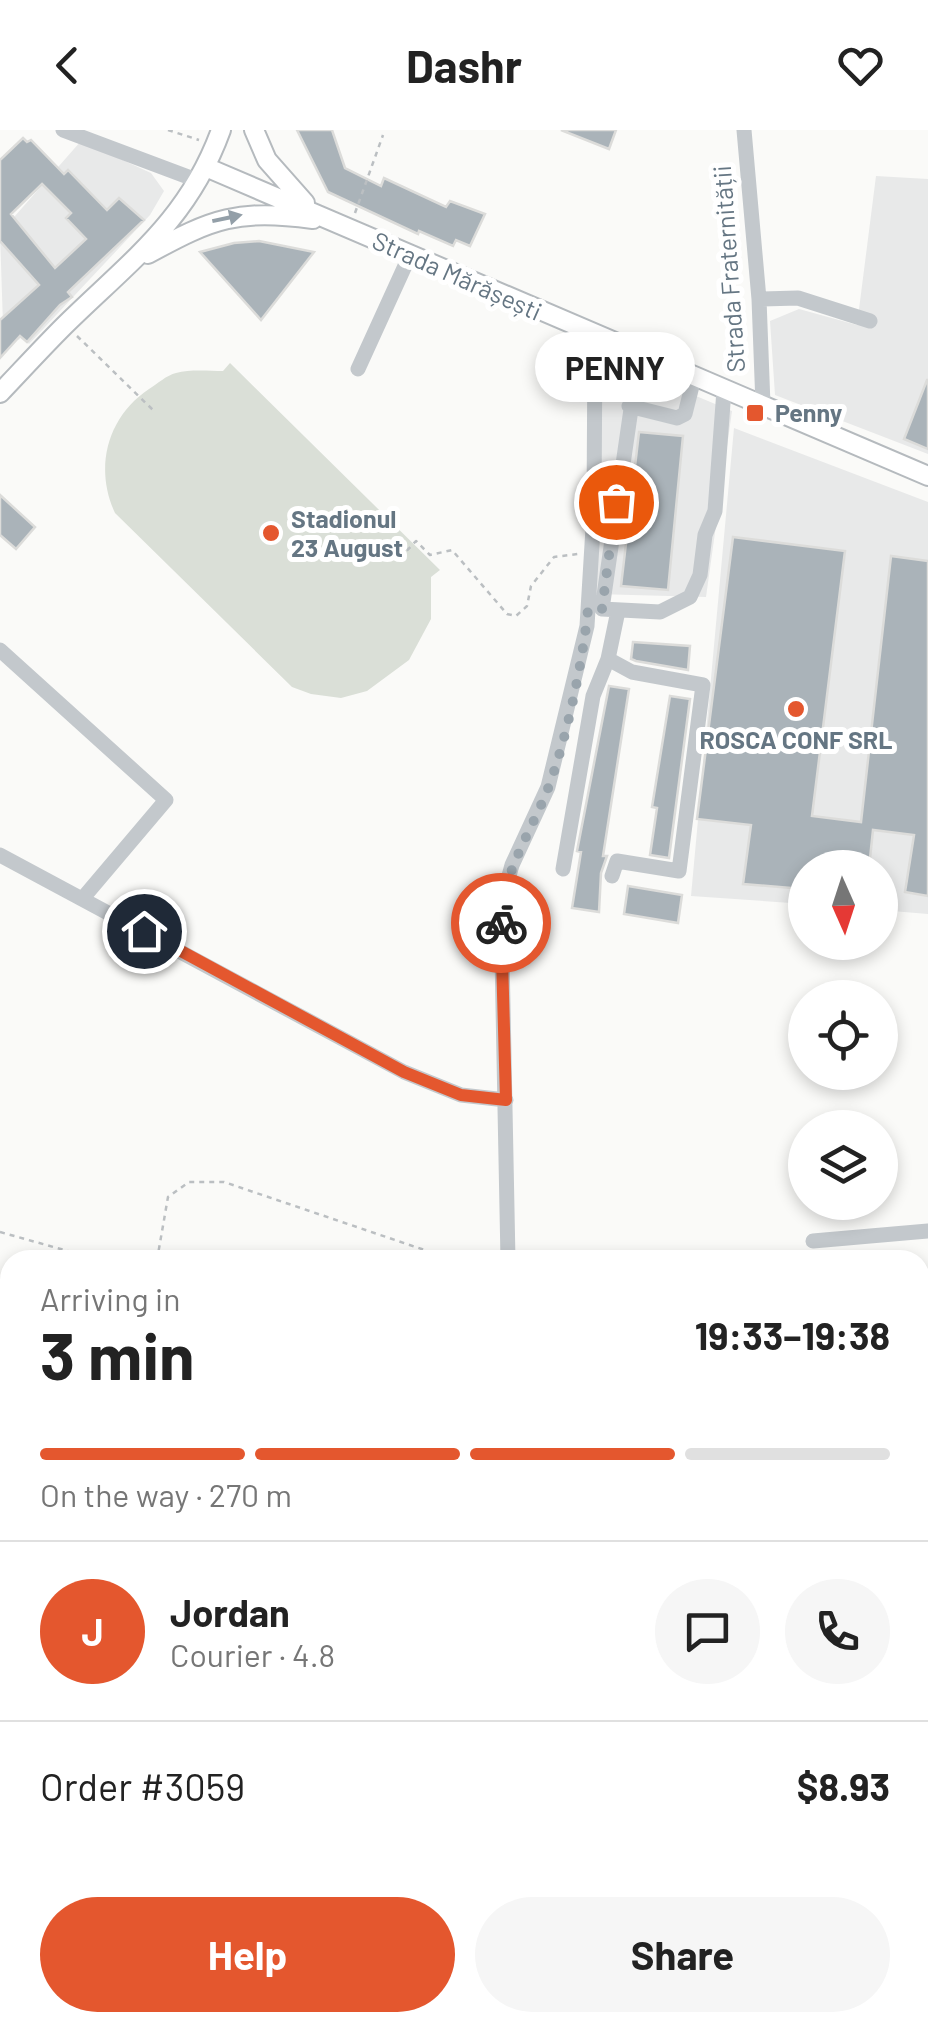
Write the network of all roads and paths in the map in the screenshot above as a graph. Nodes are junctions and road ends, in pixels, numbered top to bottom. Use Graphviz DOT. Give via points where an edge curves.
graph roads {
  1 [pos="64,130"];
  2 [pos="168,130"];
  3 [pos="254,130"];
  4 [pos="744,130"];
  5 [pos="384,135"];
  6 [pos="218,138"];
  7 [pos="204,174"];
  8 [pos="342,226"];
  9 [pos="410,255"];
  10 [pos="139,259"];
  11 [pos="759,299"];
  12 [pos="870,321"];
  13 [pos="66,324"];
  14 [pos="595,336"];
  15 [pos="639,354"];
  16 [pos="358,369"];
  17 [pos="694,378"];
  18 [pos="724,390"];
  19 [pos="0,393"];
  20 [pos="763,405"];
  21 [pos="630,406"];
  22 [pos="153,410"];
  23 [pos="928,476"];
  24 [pos="590,552"];
  25 [pos="400,558"];
  26 [pos="603,610"];
  27 [pos="0,650"];
  28 [pos="608,659"];
  29 [pos="0,856"];
  30 [pos="562,868"];
  31 [pos="612,876"];
  32 [pos="83,898"];
  33 [pos="506,1100"];
  34 [pos="928,1231"];
  35 [pos="0,1232"];
  36 [pos="814,1240"];
  37 [pos="64,1250"];
  38 [pos="159,1250"];
  39 [pos="425,1250"];
  40 [pos="508,1250"];
  1 -- 7 [label="street"];
  2 -- 6 [label="path"];
  3 -- 8 [label="main road" via="296,197"];
  4 -- 11 [label="street, Strada Fraternității"];
  5 -- 8 [label="path"];
  6 -- 7 [label="main road"];
  7 -- 8 [label="main road, Strada Mărășești"];
  7 -- 10 [label="main road"];
  8 -- 9 [label="main road, Strada Mărășești"];
  10 -- 8 [label="main road, one-way" via="204,224 236,215"];
  9 -- 14 [label="main road, Strada Mărășești"];
  9 -- 16 [label="street"];
  10 -- 13 [label="main road"];
  11 -- 12 [label="street" via="798,298"];
  11 -- 20 [label="street, Strada Fraternității"];
  13 -- 19 [label="main road"];
  13 -- 22 [label="path"];
  14 -- 15 [label="main road, Strada Mărășești"];
  14 -- 24 [label="street"];
  15 -- 17 [label="main road, Strada Mărășești"];
  15 -- 21 [label="street"];
  17 -- 18 [label="main road, Strada Mărășești"];
  17 -- 21 [label="street" via="685,414 677,418"];
  18 -- 20 [label="main road, Strada Mărășești"];
  18 -- 26 [label="street" via="715,511 690,596 660,612"];
  20 -- 23 [label="main road, Strada Mărășești"];
  21 -- 26 [label="street"];
  24 -- 25 [label="path" via="554,557 516,616 507,614 452,550 430,555 416,541"];
  24 -- 26 [label="street"];
  26 -- 28 [label="street"];
  26 -- 33 [label="street" via="576,680 548,787 502,905"];
  27 -- 32 [label="street" via="166,800"];
  28 -- 30 [label="street" via="593,696"];
  28 -- 31 [label="street" via="632,672 703,684 679,872 616,861"];
  29 -- 32 [label="street"];
  32 -- 33 [label="street" via="404,1072 461,1095"];
  33 -- 40 [label="street"];
  34 -- 36 [label="street"];
  35 -- 37 [label="path"];
  38 -- 39 [label="path" via="168,1198 189,1182 224,1182"];
}
